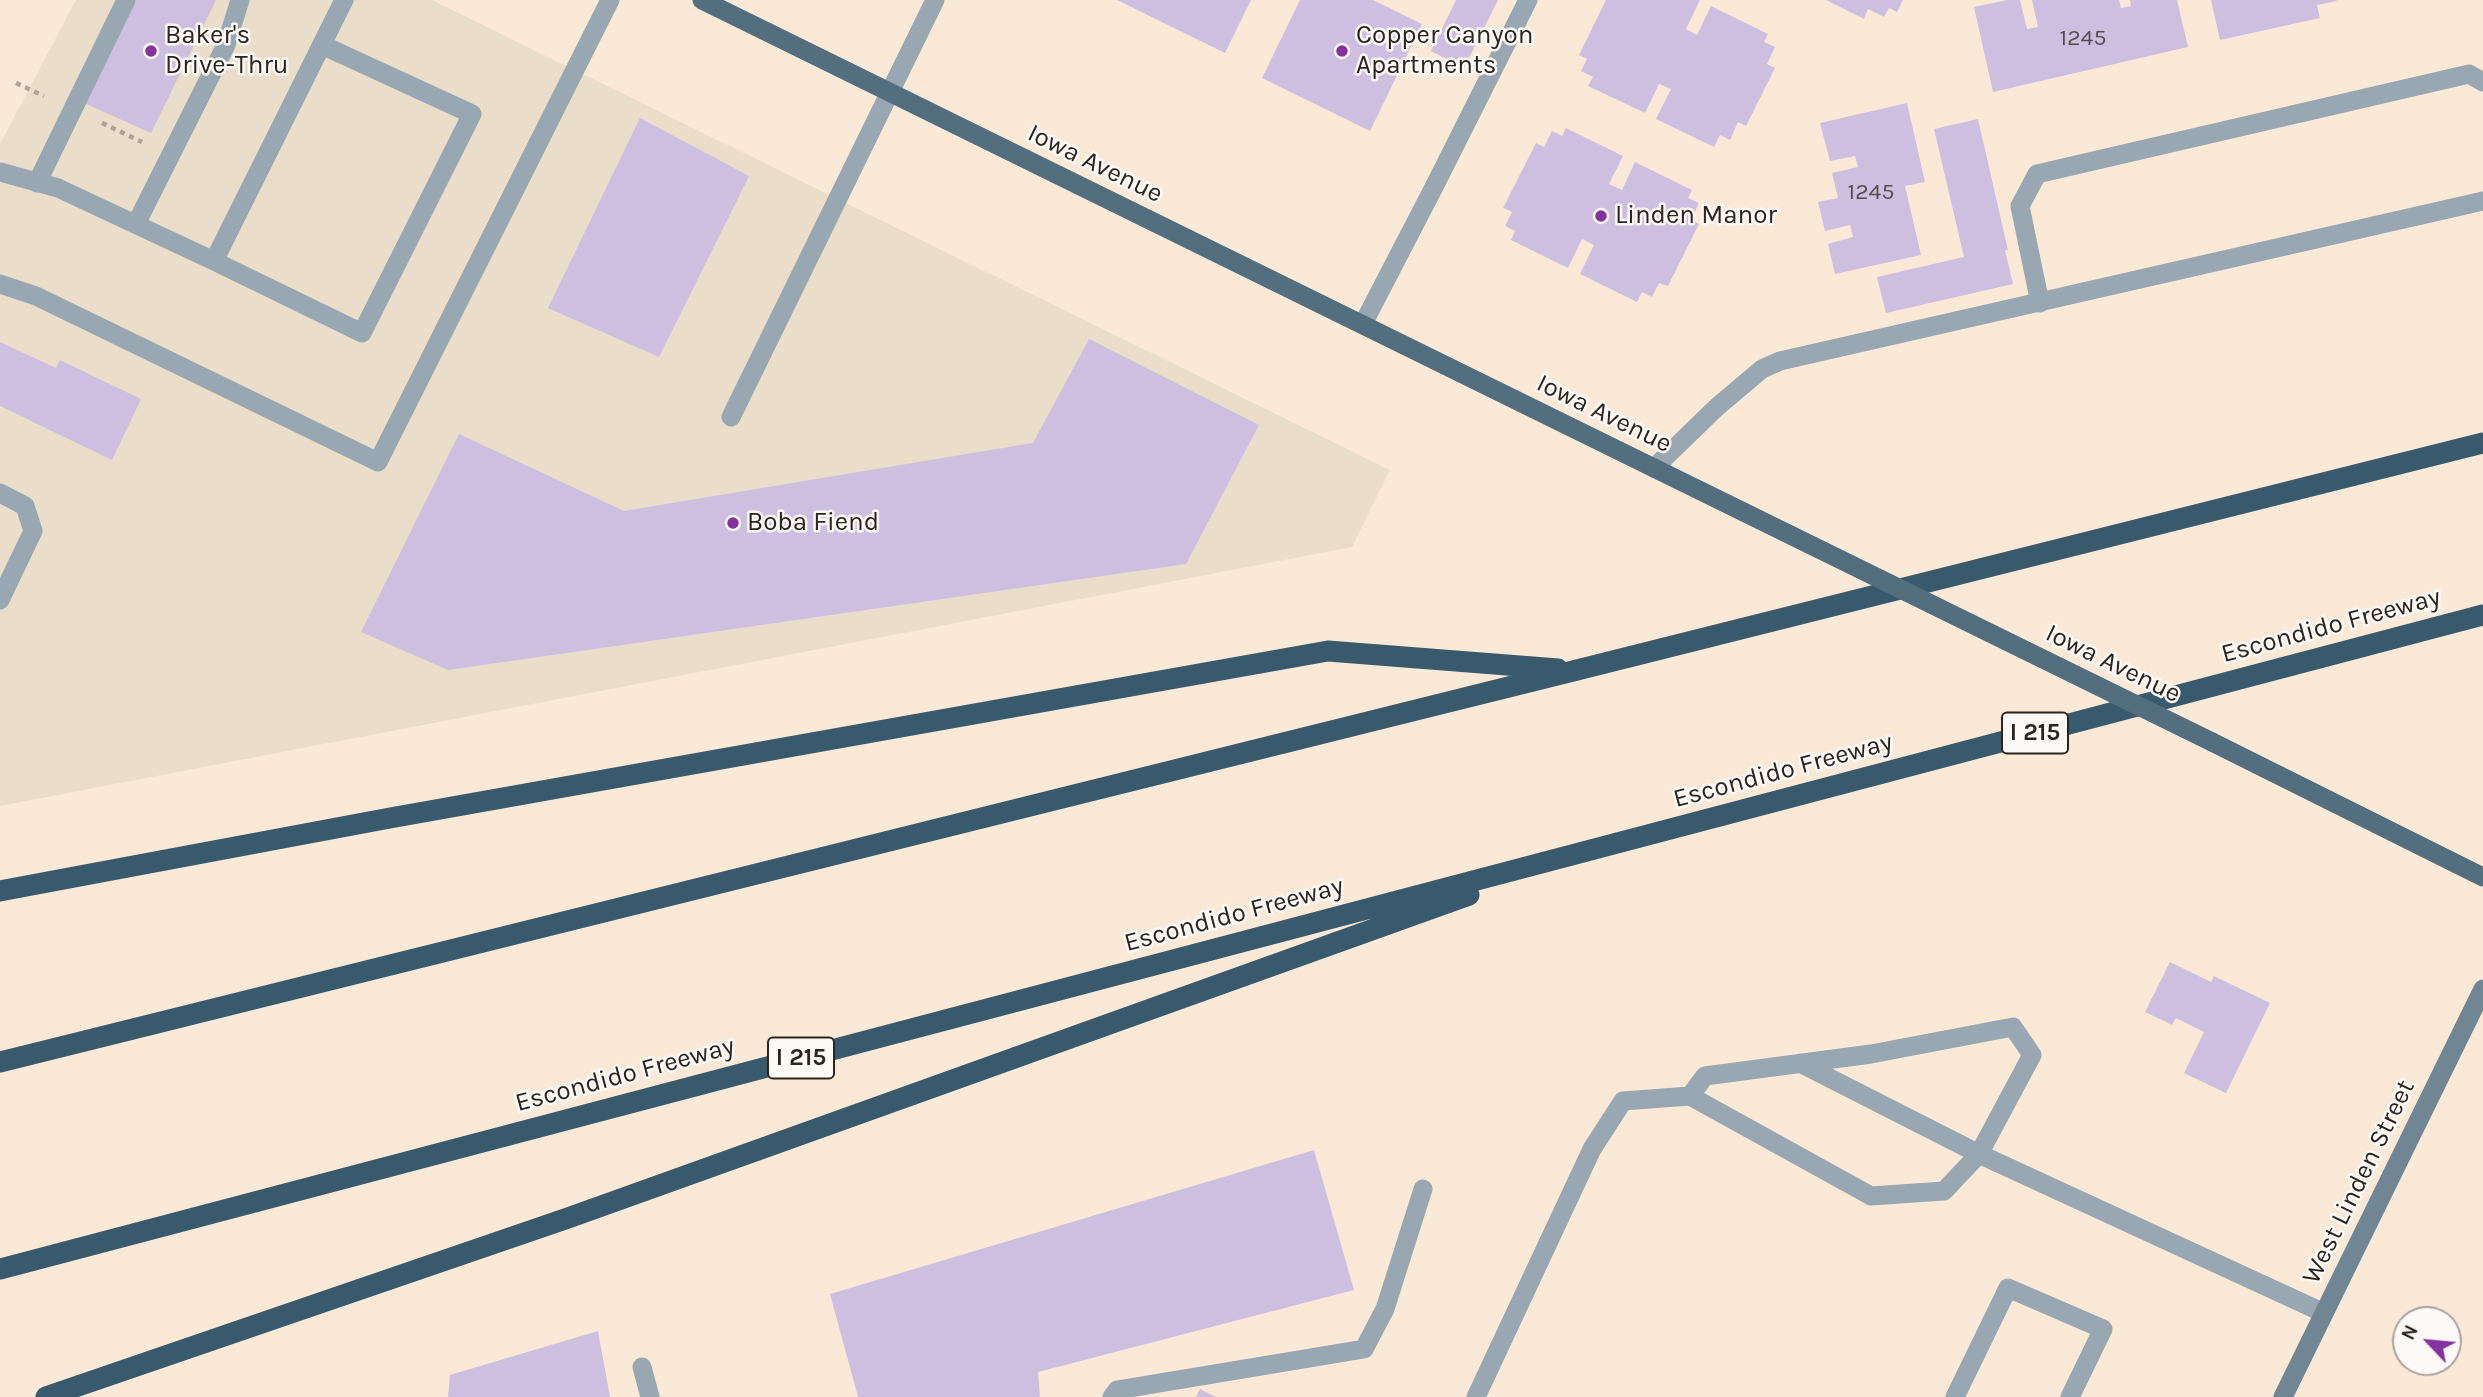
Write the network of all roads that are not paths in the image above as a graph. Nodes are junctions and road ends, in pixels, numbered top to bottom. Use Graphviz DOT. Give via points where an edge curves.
graph roads {
  1 [pos="126,0"];
  2 [pos="240,0"];
  3 [pos="344,0"];
  4 [pos="610,0"];
  5 [pos="702,0"];
  6 [pos="935,0"];
  7 [pos="1528,0"];
  8 [pos="727,6"];
  9 [pos="322,46"];
  10 [pos="2483,82"];
  11 [pos="890,92"];
  12 [pos="0,172"];
  13 [pos="37,183"];
  14 [pos="2483,201"];
  15 [pos="136,224"];
  16 [pos="214,261"];
  17 [pos="0,284"];
  18 [pos="2040,303"];
  19 [pos="1363,324"];
  20 [pos="731,417"];
  21 [pos="2483,443"];
  22 [pos="1654,468"];
  23 [pos="0,493"];
  24 [pos="0,600"];
  25 [pos="2483,615"];
  26 [pos="1577,670"];
  27 [pos="1602,847"];
  28 [pos="2483,877"];
  29 [pos="0,891"];
  30 [pos="2483,989"];
  31 [pos="0,1062"];
  32 [pos="1800,1063"];
  33 [pos="1690,1096"];
  34 [pos="1979,1154"];
  35 [pos="1423,1189"];
  36 [pos="0,1269"];
  37 [pos="2324,1313"];
  38 [pos="642,1367"];
  39 [pos="46,1397"];
  40 [pos="650,1397"];
  41 [pos="1112,1397"];
  42 [pos="1476,1397"];
  43 [pos="1955,1397"];
  44 [pos="2070,1397"];
  45 [pos="2283,1397"];
  1 -- 13 [label="lane"];
  2 -- 15 [label="lane" via="226,45"];
  3 -- 9 [label="lane"];
  4 -- 17 [label="lane" via="378,462 36,296"];
  5 -- 8 [label="main road, Iowa Avenue"];
  6 -- 11 [label="lane"];
  7 -- 19 [label="lane"];
  8 -- 11 [label="main road, Iowa Avenue"];
  9 -- 16 [label="lane"];
  9 -- 16 [label="lane" via="472,114 362,333"];
  10 -- 18 [label="lane" via="2469,74 2037,174 2020,206"];
  11 -- 19 [label="main road, Iowa Avenue"];
  11 -- 20 [label="lane"];
  12 -- 13 [label="lane"];
  13 -- 15 [label="lane"];
  14 -- 18 [label="lane"];
  15 -- 16 [label="lane"];
  18 -- 22 [label="lane" via="1780,361 1762,369 1717,407"];
  19 -- 22 [label="main road, Iowa Avenue"];
  21 -- 26 [label="highway"];
  22 -- 28 [label="main road, Iowa Avenue, bridge"];
  23 -- 24 [label="lane" via="25,506 33,531"];
  25 -- 27 [label="highway, Escondido Freeway / I 215"];
  26 -- 29 [label="highway" via="1328,651"];
  26 -- 31 [label="highway"];
  27 -- 36 [label="highway, Escondido Freeway / I 215"];
  27 -- 39 [label="highway" via="582,1213"];
  30 -- 37 [label="main road, West Linden Street"];
  32 -- 33 [label="lane" via="1705,1076"];
  32 -- 34 [label="lane"];
  32 -- 34 [label="lane" via="2012,1027 2032,1055"];
  33 -- 34 [label="lane" via="1871,1196 1944,1191"];
  33 -- 42 [label="lane" via="1623,1101 1592,1149"];
  34 -- 37 [label="lane"];
  35 -- 41 [label="lane" via="1385,1309 1364,1349 1117,1390"];
  37 -- 45 [label="main road, West Linden Street"];
  38 -- 40 [label="lane"];
  43 -- 44 [label="lane" via="2008,1288 2103,1329"];
}
